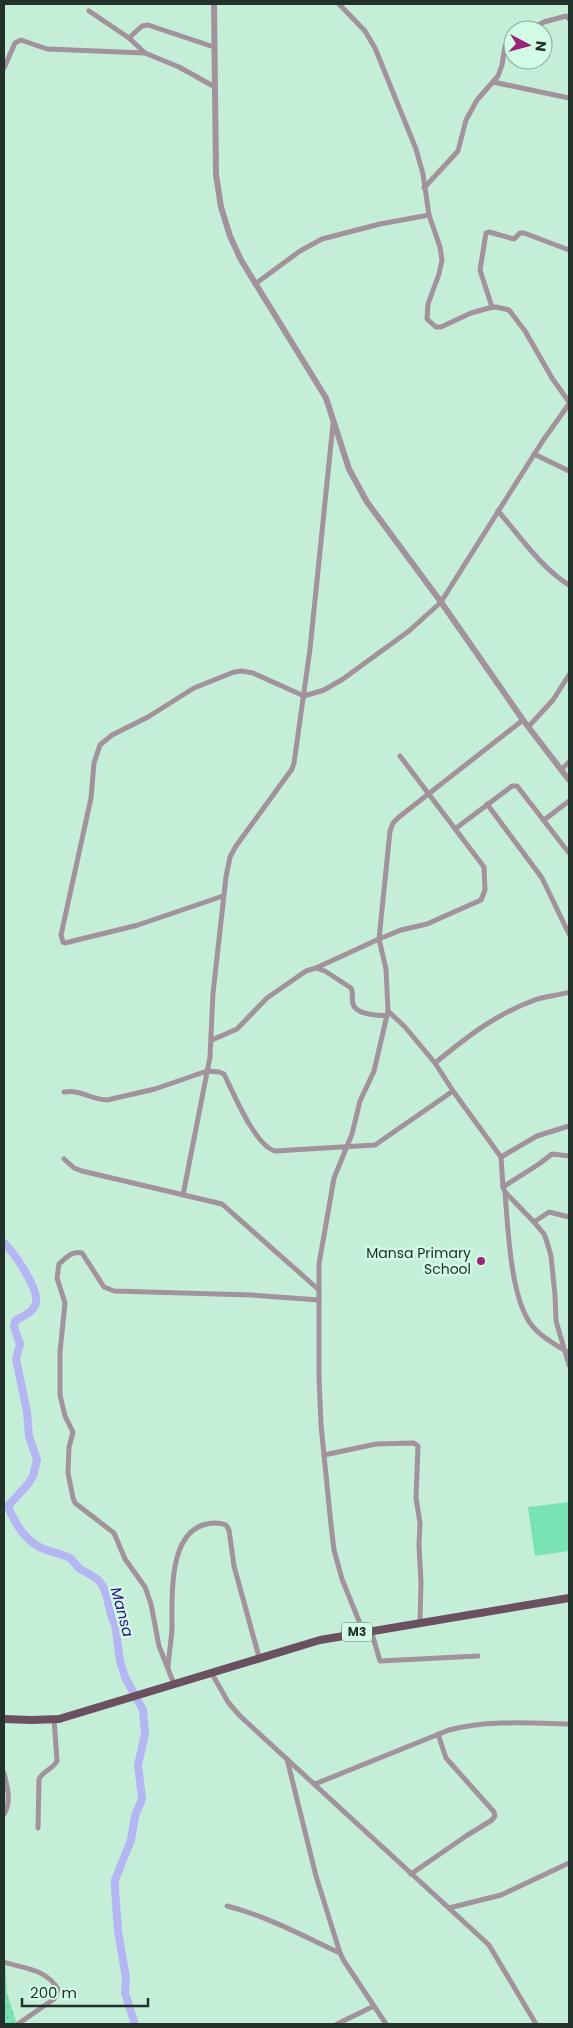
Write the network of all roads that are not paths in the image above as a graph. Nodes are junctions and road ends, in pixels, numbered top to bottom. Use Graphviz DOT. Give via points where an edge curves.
graph roads {
  1 [pos="214,4"];
  2 [pos="339,4"];
  3 [pos="89,11"];
  4 [pos="569,19"];
  5 [pos="551,20"];
  6 [pos="128,38"];
  7 [pos="214,47"];
  8 [pos="145,53"];
  9 [pos="503,59"];
  10 [pos="4,68"];
  11 [pos="493,82"];
  12 [pos="215,87"];
  13 [pos="569,98"];
  14 [pos="424,188"];
  15 [pos="429,216"];
  16 [pos="569,250"];
  17 [pos="255,284"];
  18 [pos="492,307"];
  19 [pos="569,403"];
  20 [pos="334,421"];
  21 [pos="534,454"];
  22 [pos="569,471"];
  23 [pos="498,511"];
  24 [pos="569,585"];
  25 [pos="441,602"];
  26 [pos="569,675"];
  27 [pos="304,696"];
  28 [pos="523,720"];
  29 [pos="529,726"];
  30 [pos="400,756"];
  31 [pos="569,762"];
  32 [pos="562,770"];
  33 [pos="569,780"];
  34 [pos="429,794"];
  35 [pos="569,801"];
  36 [pos="487,804"];
  37 [pos="544,820"];
  38 [pos="455,829"];
  39 [pos="569,853"];
  40 [pos="224,896"];
  41 [pos="569,934"];
  42 [pos="379,939"];
  43 [pos="316,968"];
  44 [pos="569,992"];
  45 [pos="387,1014"];
  46 [pos="212,1040"];
  47 [pos="435,1063"];
  48 [pos="207,1071"];
  49 [pos="452,1091"];
  50 [pos="64,1092"];
  51 [pos="569,1126"];
  52 [pos="347,1146"];
  53 [pos="569,1156"];
  54 [pos="500,1157"];
  55 [pos="64,1159"];
  56 [pos="504,1189"];
  57 [pos="183,1195"];
  58 [pos="569,1217"];
  59 [pos="534,1222"];
  60 [pos="319,1290"];
  61 [pos="319,1300"];
  62 [pos="564,1350"];
  63 [pos="569,1353"];
  64 [pos="569,1364"];
  65 [pos="324,1455"];
  66 [pos="569,1598"];
  67 [pos="420,1622"];
  68 [pos="367,1630"];
  69 [pos="478,1656"];
  70 [pos="259,1657"];
  71 [pos="167,1668"];
  72 [pos="210,1672"];
  73 [pos="174,1684"];
  74 [pos="4,1719"];
  75 [pos="54,1720"];
  76 [pos="569,1724"];
  77 [pos="438,1734"];
  78 [pos="286,1758"];
  79 [pos="4,1773"];
  80 [pos="315,1784"];
  81 [pos="4,1814"];
  82 [pos="38,1828"];
  83 [pos="569,1863"];
  84 [pos="411,1874"];
  85 [pos="227,1906"];
  86 [pos="449,1908"];
  87 [pos="340,1953"];
  88 [pos="4,1962"];
  89 [pos="374,2006"];
  90 [pos="18,2024"];
  91 [pos="337,2024"];
  92 [pos="386,2024"];
  93 [pos="536,2024"];
  1 -- 7 [label="street"];
  2 -- 14 [label="street" via="365,31 375,48 416,149"];
  3 -- 6 [label="street"];
  4 -- 5 [label="street" via="566,16"];
  6 -- 7 [label="street" via="148,25"];
  6 -- 8 [label="street"];
  7 -- 12 [label="street"];
  8 -- 10 [label="street" via="47,49 21,40 15,43"];
  8 -- 12 [label="street"];
  9 -- 11 [label="street"];
  11 -- 13 [label="street"];
  11 -- 14 [label="street" via="476,100 458,151"];
  12 -- 17 [label="street" via="216,175 221,207 230,236"];
  14 -- 15 [label="street"];
  15 -- 17 [label="street" via="322,239"];
  15 -- 18 [label="street" via="442,260 428,304 427,319 441,327"];
  16 -- 18 [label="street" via="524,233 514,239 486,233 480,270"];
  17 -- 20 [label="street" via="321,389"];
  18 -- 19 [label="street" via="509,310 515,316"];
  19 -- 21 [label="street"];
  20 -- 25 [label="street" via="350,469 367,502"];
  20 -- 27 [label="street"];
  21 -- 22 [label="street"];
  21 -- 23 [label="street"];
  23 -- 24 [label="street" via="542,562"];
  23 -- 25 [label="street"];
  25 -- 27 [label="street" via="409,631 343,679"];
  25 -- 28 [label="street"];
  26 -- 29 [label="street" via="553,700"];
  27 -- 40 [label="street" via="292,769 236,846 228,864"];
  27 -- 40 [label="street" via="253,673 234,672 194,688 112,735 97,751 92,798 61,935 63,942 138,925"];
  28 -- 29 [label="street"];
  28 -- 34 [label="street"];
  29 -- 32 [label="street"];
  30 -- 34 [label="street"];
  31 -- 32 [label="street"];
  32 -- 33 [label="street"];
  34 -- 38 [label="street"];
  34 -- 42 [label="street" via="393,823"];
  35 -- 37 [label="street"];
  36 -- 37 [label="street" via="512,786 517,786"];
  36 -- 38 [label="street"];
  36 -- 41 [label="street" via="542,878"];
  37 -- 39 [label="street"];
  38 -- 42 [label="street" via="484,867 485,890 481,900 426,924"];
  40 -- 46 [label="street" via="213,993"];
  42 -- 43 [label="street"];
  42 -- 45 [label="street" via="386,969"];
  43 -- 45 [label="street" via="351,988 357,1010"];
  43 -- 46 [label="street" via="306,971 272,994 236,1029"];
  44 -- 47 [label="street" via="533,1000 482,1025"];
  45 -- 47 [label="street" via="405,1027"];
  45 -- 52 [label="street" via="374,1071 360,1101"];
  46 -- 48 [label="street"];
  47 -- 49 [label="street"];
  48 -- 50 [label="street" via="155,1089 107,1100"];
  48 -- 52 [label="street" via="224,1074 246,1119 269,1149"];
  48 -- 57 [label="street"];
  49 -- 52 [label="street" via="381,1142"];
  49 -- 54 [label="street"];
  51 -- 54 [label="street" via="537,1136"];
  52 -- 60 [label="street" via="334,1178 320,1250"];
  53 -- 56 [label="street" via="552,1154"];
  54 -- 56 [label="street"];
  55 -- 57 [label="street" via="82,1171"];
  56 -- 59 [label="street"];
  56 -- 62 [label="street" via="515,1279 522,1307 530,1324"];
  57 -- 60 [label="street" via="222,1204"];
  58 -- 59 [label="street" via="549,1212"];
  59 -- 62 [label="street" via="544,1234 551,1256 556,1321"];
  60 -- 61 [label="street"];
  61 -- 65 [label="street" via="318,1378"];
  61 -- 71 [label="street" via="114,1291 104,1287 82,1253 73,1253 58,1264 57,1278 65,1303 60,1395 65,1416 74,1432 69,1447 70,1489 75,1503 117,1537 124,1559 145,1587"];
  62 -- 63 [label="street"];
  62 -- 64 [label="street"];
  65 -- 67 [label="street" via="376,1444 414,1443 418,1446 416,1498 420,1523"];
  65 -- 68 [label="street" via="334,1550 342,1579"];
  66 -- 67 [label="main road, M3"];
  67 -- 68 [label="main road, M3"];
  68 -- 69 [label="street" via="380,1661"];
  68 -- 70 [label="main road, M3"];
  70 -- 71 [label="street" via="234,1566 229,1530 226,1526 210,1522 190,1532 177,1556"];
  70 -- 72 [label="main road, M3"];
  71 -- 73 [label="street"];
  72 -- 73 [label="main road, M3"];
  72 -- 78 [label="street" via="240,1716"];
  73 -- 75 [label="main road, M3"];
  74 -- 75 [label="main road, M3"];
  75 -- 82 [label="street" via="57,1761 39,1779"];
  76 -- 77 [label="street" via="480,1724"];
  77 -- 80 [label="street"];
  77 -- 84 [label="street" via="446,1758 478,1792 494,1816"];
  78 -- 80 [label="street"];
  78 -- 87 [label="street" via="316,1876"];
  79 -- 81 [label="street" via="8,1796"];
  80 -- 84 [label="street"];
  83 -- 86 [label="street" via="501,1895"];
  84 -- 86 [label="street"];
  85 -- 87 [label="street" via="276,1923"];
  86 -- 93 [label="street" via="489,1945"];
  87 -- 89 [label="street"];
  88 -- 90 [label="street" via="45,1974 58,1989 54,1999"];
  89 -- 91 [label="street"];
  89 -- 92 [label="street"];
}
